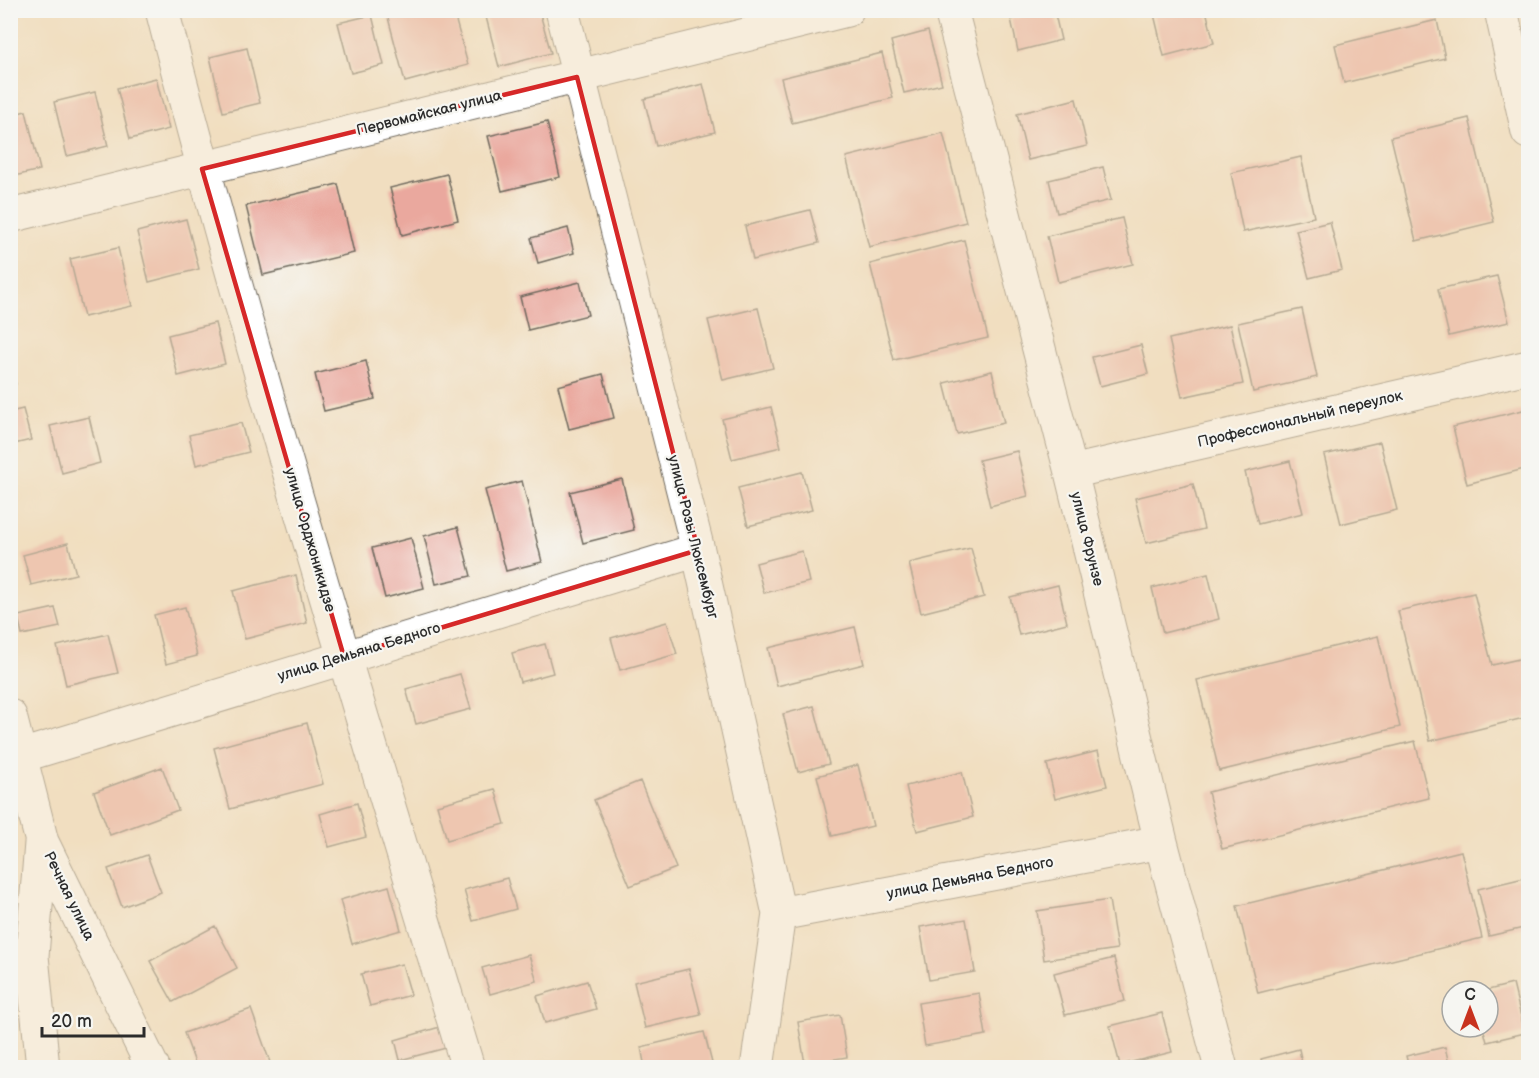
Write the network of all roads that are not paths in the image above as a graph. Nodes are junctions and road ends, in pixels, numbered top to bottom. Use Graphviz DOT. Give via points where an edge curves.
graph roads {
  1 [pos="162,10"];
  2 [pos="562,10"];
  3 [pos="847,10"];
  4 [pos="951,10"];
  5 [pos="1501,10"];
  6 [pos="577,77"];
  7 [pos="1528,132"];
  8 [pos="202,169"];
  9 [pos="10,216"];
  10 [pos="1528,367"];
  11 [pos="1071,472"];
  12 [pos="698,550"];
  13 [pos="344,657"];
  14 [pos="10,716"];
  15 [pos="21,756"];
  16 [pos="42,842"];
  17 [pos="1161,842"];
  18 [pos="779,914"];
  19 [pos="43,1068"];
  20 [pos="153,1068"];
  21 [pos="468,1068"];
  22 [pos="757,1068"];
  23 [pos="1221,1068"];
  1 -- 8 [label="street, улица Орджоникидзе"];
  2 -- 6 [label="street, улица Розы Люксембург"];
  3 -- 6 [label="street, Первомайская улица"];
  4 -- 11 [label="street, улица Фрунзе"];
  5 -- 7 [label="street"];
  6 -- 8 [label="street, Первомайская улица"];
  6 -- 12 [label="street, улица Розы Люксембург"];
  8 -- 9 [label="street, Первомайская улица"];
  8 -- 13 [label="street, улица Орджоникидзе"];
  10 -- 11 [label="street, Профессиональный переулок"];
  11 -- 17 [label="street, улица Фрунзе"];
  12 -- 13 [label="street, улица Демьяна Бедного"];
  12 -- 18 [label="street, улица Розы Люксембург"];
  13 -- 15 [label="street, улица Демьяна Бедного"];
  13 -- 21 [label="street, улица Орджоникидзе"];
  14 -- 15 [label="street, Речная улица"];
  15 -- 16 [label="street, Речная улица"];
  16 -- 19 [label="street" via="32,956"];
  16 -- 20 [label="street, Речная улица"];
  17 -- 18 [label="street, улица Демьяна Бедного"];
  17 -- 23 [label="street, улица Фрунзе"];
  18 -- 22 [label="street, улица Розы Люксембург"];
}
